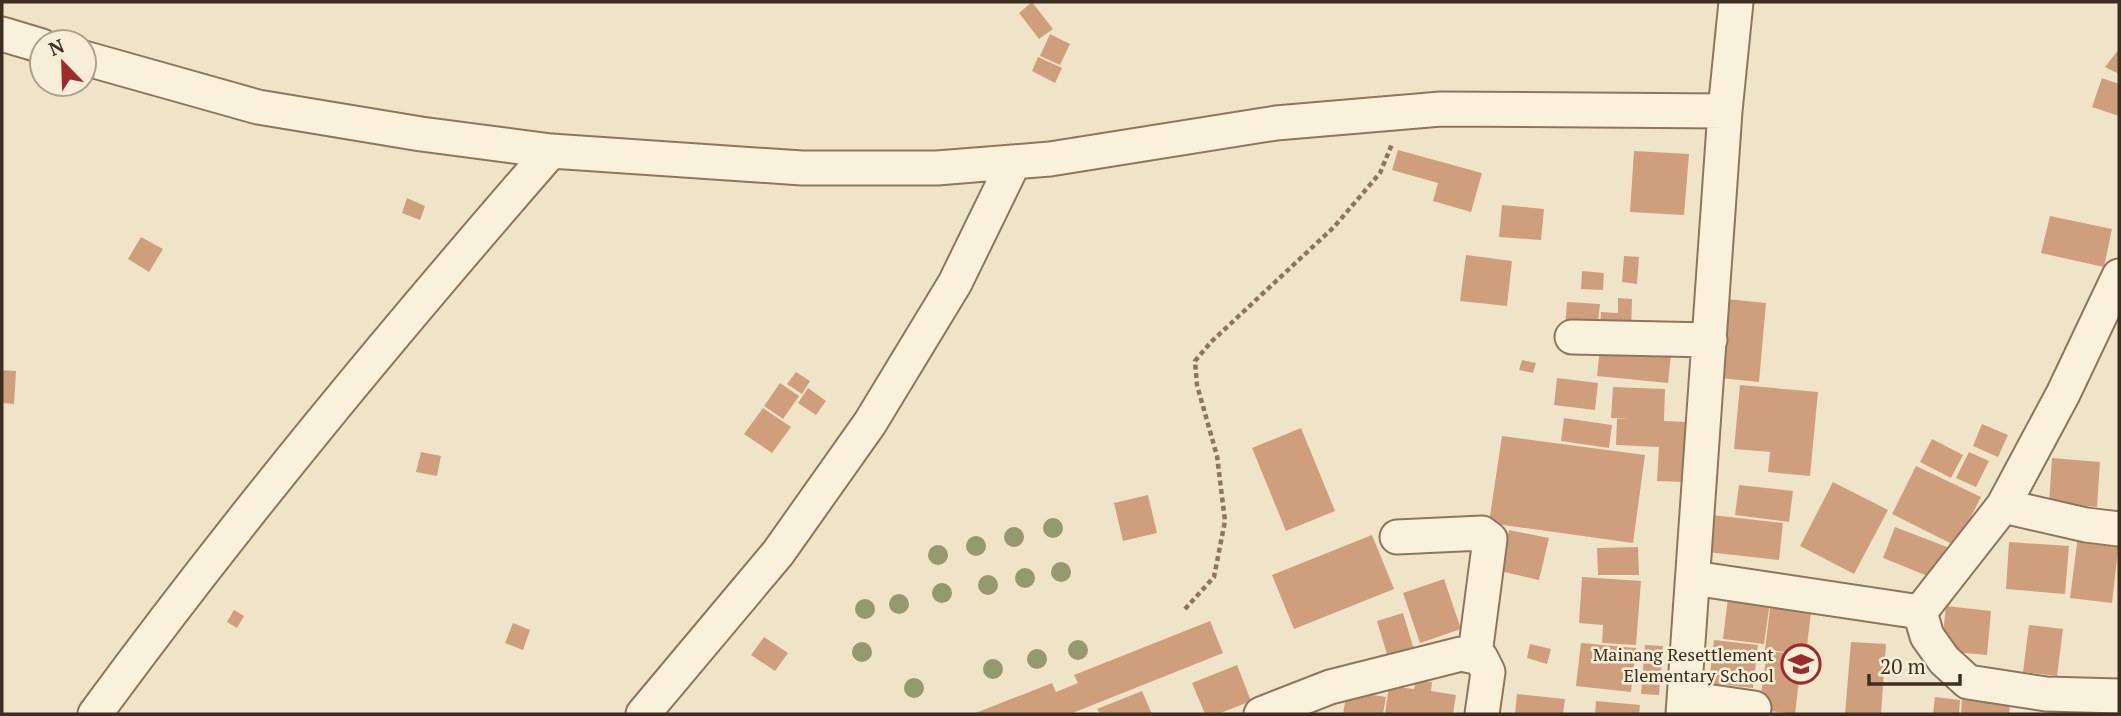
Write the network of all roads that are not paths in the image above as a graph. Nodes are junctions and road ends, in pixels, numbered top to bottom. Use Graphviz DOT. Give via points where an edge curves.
graph roads {
  1 [pos="1736,2"];
  2 [pos="2,34"];
  3 [pos="28,42"];
  4 [pos="98,62"];
  5 [pos="1725,111"];
  6 [pos="551,151"];
  7 [pos="1014,162"];
  8 [pos="2119,276"];
  9 [pos="1572,337"];
  10 [pos="1710,340"];
  11 [pos="2003,506"];
  12 [pos="2119,529"];
  13 [pos="1396,537"];
  14 [pos="1693,578"];
  15 [pos="1920,612"];
  16 [pos="1475,654"];
  17 [pos="2119,696"];
  18 [pos="2045,704"];
  19 [pos="1684,706"];
  20 [pos="1297,707"];
  21 [pos="1754,708"];
  22 [pos="95,714"];
  23 [pos="643,714"];
  24 [pos="1261,714"];
  25 [pos="1482,714"];
  1 -- 5 [label="street"];
  2 -- 3 [label="street"];
  4 -- 6 [label="street" via="258,107"];
  5 -- 7 [label="street" via="1534,107 1406,111 1276,123"];
  5 -- 10 [label="street"];
  6 -- 7 [label="street" via="802,168 937,168"];
  6 -- 22 [label="street" via="270,484"];
  7 -- 23 [label="street" via="954,283 870,424 778,553"];
  8 -- 11 [label="street"];
  9 -- 10 [label="street"];
  10 -- 14 [label="street"];
  11 -- 12 [label="street"];
  11 -- 15 [label="street"];
  13 -- 16 [label="street" via="1482,533 1490,539"];
  14 -- 15 [label="street"];
  14 -- 19 [label="street"];
  15 -- 18 [label="street" via="1927,636 1968,682"];
  16 -- 20 [label="street" via="1461,653 1329,687"];
  16 -- 25 [label="street" via="1488,672"];
  17 -- 18 [label="street"];
  19 -- 21 [label="street"];
  20 -- 24 [label="street"];
}
